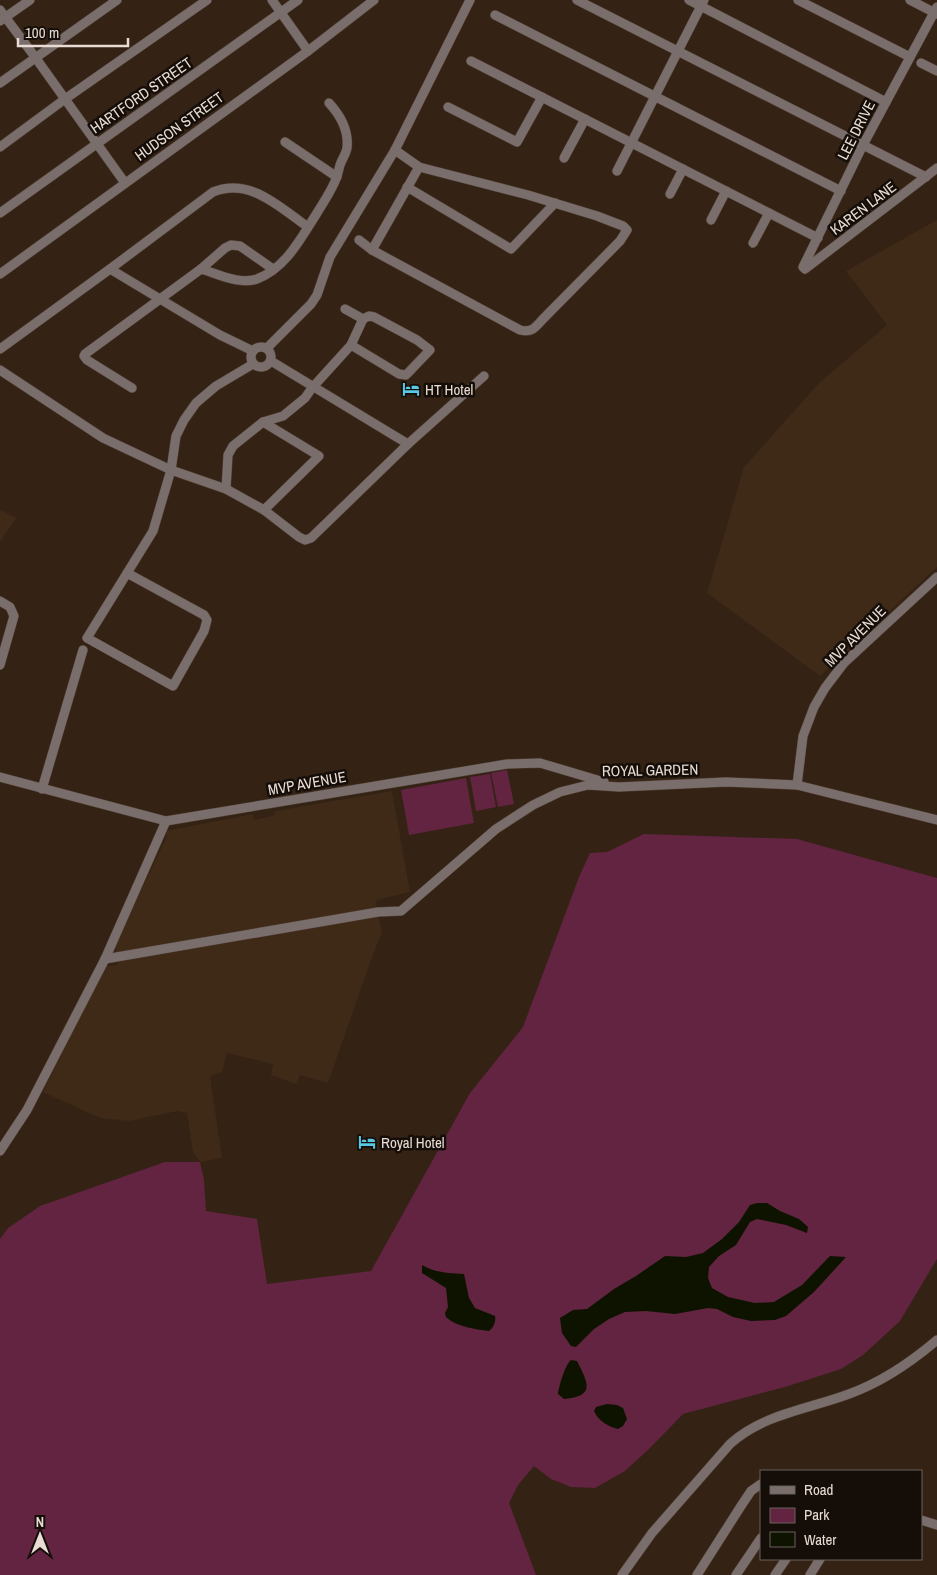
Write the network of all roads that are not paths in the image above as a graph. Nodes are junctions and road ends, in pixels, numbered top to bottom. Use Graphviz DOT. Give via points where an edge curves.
graph roads {
  1 [pos="30,0"];
  2 [pos="116,0"];
  3 [pos="207,0"];
  4 [pos="272,0"];
  5 [pos="298,0"];
  6 [pos="374,0"];
  7 [pos="470,0"];
  8 [pos="577,0"];
  9 [pos="689,0"];
  10 [pos="798,0"];
  11 [pos="910,0"];
  12 [pos="702,3"];
  13 [pos="936,11"];
  14 [pos="280,12"];
  15 [pos="495,15"];
  16 [pos="2,16"];
  17 [pos="677,51"];
  18 [pos="308,52"];
  19 [pos="36,57"];
  20 [pos="910,57"];
  21 [pos="471,61"];
  22 [pos="921,63"];
  23 [pos="937,71"];
  24 [pos="0,83"];
  25 [pos="654,96"];
  26 [pos="542,97"];
  27 [pos="65,99"];
  28 [pos="886,102"];
  29 [pos="329,103"];
  30 [pos="448,106"];
  31 [pos="584,119"];
  32 [pos="285,142"];
  33 [pos="631,142"];
  34 [pos="96,143"];
  35 [pos="863,145"];
  36 [pos="0,147"];
  37 [pos="395,150"];
  38 [pos="564,158"];
  39 [pos="419,167"];
  40 [pos="937,168"];
  41 [pos="682,169"];
  42 [pos="617,171"];
  43 [pos="337,177"];
  44 [pos="926,177"];
  45 [pos="125,183"];
  46 [pos="407,187"];
  47 [pos="726,191"];
  48 [pos="841,191"];
  49 [pos="670,194"];
  50 [pos="554,203"];
  51 [pos="0,213"];
  52 [pos="768,213"];
  53 [pos="711,220"];
  54 [pos="308,227"];
  55 [pos="818,238"];
  56 [pos="359,240"];
  57 [pos="753,243"];
  58 [pos="372,250"];
  59 [pos="804,268"];
  60 [pos="110,269"];
  61 [pos="201,269"];
  62 [pos="273,269"];
  63 [pos="0,274"];
  64 [pos="160,298"];
  65 [pos="345,309"];
  66 [pos="362,320"];
  67 [pos="351,345"];
  68 [pos="267,348"];
  69 [pos="0,349"];
  70 [pos="253,351"];
  71 [pos="271,361"];
  72 [pos="254,364"];
  73 [pos="0,370"];
  74 [pos="484,376"];
  75 [pos="132,388"];
  76 [pos="312,388"];
  77 [pos="263,422"];
  78 [pos="408,444"];
  79 [pos="171,470"];
  80 [pos="226,489"];
  81 [pos="264,510"];
  82 [pos="127,573"];
  83 [pos="937,577"];
  84 [pos="0,601"];
  85 [pos="83,650"];
  86 [pos="0,665"];
  87 [pos="0,777"];
  88 [pos="797,785"];
  89 [pos="619,787"];
  90 [pos="42,789"];
  91 [pos="937,820"];
  92 [pos="166,821"];
  93 [pos="105,959"];
  94 [pos="4,1137"];
  95 [pos="0,1151"];
  96 [pos="937,1340"];
  97 [pos="760,1485"];
  98 [pos="922,1520"];
  99 [pos="937,1525"];
  100 [pos="760,1540"];
  101 [pos="785,1560"];
  102 [pos="819,1560"];
  103 [pos="622,1575"];
  104 [pos="697,1575"];
  105 [pos="736,1575"];
  106 [pos="775,1575"];
  107 [pos="810,1575"];
  1 -- 16 [label="street"];
  2 -- 19 [label="street"];
  3 -- 27 [label="street"];
  4 -- 14 [label="street"];
  5 -- 14 [label="street, HARTFORD STREET"];
  6 -- 18 [label="street, HUDSON STREET"];
  7 -- 37 [label="street"];
  8 -- 17 [label="street"];
  9 -- 12 [label="street"];
  10 -- 20 [label="street"];
  11 -- 13 [label="street"];
  12 -- 17 [label="street"];
  12 -- 28 [label="street"];
  13 -- 20 [label="street, LEE DRIVE"];
  14 -- 18 [label="street"];
  14 -- 34 [label="street, HARTFORD STREET"];
  15 -- 25 [label="street"];
  16 -- 19 [label="street"];
  17 -- 25 [label="street"];
  17 -- 35 [label="street"];
  18 -- 45 [label="street, HUDSON STREET"];
  19 -- 24 [label="street"];
  19 -- 27 [label="street"];
  20 -- 28 [label="street, LEE DRIVE"];
  21 -- 26 [label="street"];
  22 -- 23 [label="street"];
  25 -- 33 [label="street"];
  25 -- 48 [label="street"];
  26 -- 30 [label="street" via="517,142"];
  26 -- 31 [label="street"];
  27 -- 34 [label="street"];
  27 -- 36 [label="street"];
  28 -- 35 [label="street, LEE DRIVE"];
  29 -- 43 [label="street" via="340,116 346,135 347,150"];
  31 -- 33 [label="street"];
  31 -- 38 [label="street"];
  32 -- 43 [label="street"];
  33 -- 41 [label="street"];
  33 -- 42 [label="street"];
  34 -- 45 [label="street"];
  34 -- 51 [label="street, HARTFORD STREET"];
  35 -- 44 [label="street"];
  35 -- 48 [label="street, LEE DRIVE"];
  37 -- 39 [label="street"];
  37 -- 68 [label="street" via="330,257 317,295"];
  39 -- 46 [label="street"];
  39 -- 50 [label="street"];
  40 -- 44 [label="street, KAREN LANE"];
  41 -- 47 [label="street"];
  41 -- 49 [label="street"];
  43 -- 54 [label="street"];
  44 -- 59 [label="street, KAREN LANE"];
  45 -- 63 [label="street, HUDSON STREET"];
  46 -- 50 [label="street" via="512,249"];
  46 -- 58 [label="street"];
  47 -- 52 [label="street"];
  47 -- 53 [label="street"];
  48 -- 55 [label="street, LEE DRIVE"];
  50 -- 58 [label="street" via="627,230 620,241 530,331 520,330"];
  52 -- 55 [label="street"];
  52 -- 57 [label="street"];
  54 -- 60 [label="street" via="256,192 227,188 213,192"];
  54 -- 62 [label="street" via="293,250"];
  55 -- 59 [label="street, LEE DRIVE"];
  56 -- 58 [label="street"];
  60 -- 64 [label="street"];
  60 -- 69 [label="street"];
  61 -- 62 [label="street" via="227,278 248,280"];
  61 -- 62 [label="street" via="225,248 235,244"];
  61 -- 64 [label="street"];
  64 -- 70 [label="street"];
  64 -- 75 [label="street" via="84,356"];
  65 -- 66 [label="street"];
  66 -- 67 [label="street"];
  66 -- 67 [label="street" via="374,317 431,348 406,374 399,374"];
  67 -- 76 [label="street"];
  68 -- 70 [label="street"];
  68 -- 71 [label="street"];
  70 -- 72 [label="street"];
  71 -- 72 [label="street" via="263,368"];
  71 -- 76 [label="street"];
  72 -- 79 [label="street" via="216,386 196,403 176,436"];
  73 -- 79 [label="street" via="102,438"];
  74 -- 78 [label="street"];
  76 -- 77 [label="street" via="283,416"];
  76 -- 78 [label="street"];
  77 -- 80 [label="street" via="230,450"];
  77 -- 81 [label="street" via="318,456"];
  78 -- 81 [label="street" via="311,538 299,537"];
  79 -- 80 [label="street"];
  79 -- 82 [label="street" via="153,532"];
  80 -- 81 [label="street"];
  82 -- 82 [label="street" via="204,615 207,620 173,686 87,638"];
  83 -- 88 [label="street, MVP AVENUE" via="844,663 825,688 803,736"];
  84 -- 86 [label="street" via="10,607 14,616"];
  85 -- 90 [label="street"];
  87 -- 90 [label="street, MVP AVENUE"];
  88 -- 89 [label="street, ROYAL GARDEN" via="726,782"];
  88 -- 91 [label="street, ROYAL GARDEN"];
  89 -- 92 [label="street, MVP AVENUE" via="540,763 507,764"];
  89 -- 93 [label="street, ROYAL GARDEN" via="588,785 560,792 533,805 496,829 401,911 378,912"];
  90 -- 92 [label="street, MVP AVENUE"];
  92 -- 93 [label="street"];
  93 -- 94 [label="street" via="28,1110"];
  94 -- 95 [label="street"];
  96 -- 103 [label="street" via="910,1362 865,1388 771,1419 741,1435 652,1533"];
  97 -- 104 [label="street" via="740,1506"];
  98 -- 99 [label="street"];
  100 -- 105 [label="street"];
  101 -- 106 [label="street"];
  102 -- 107 [label="street"];
}
